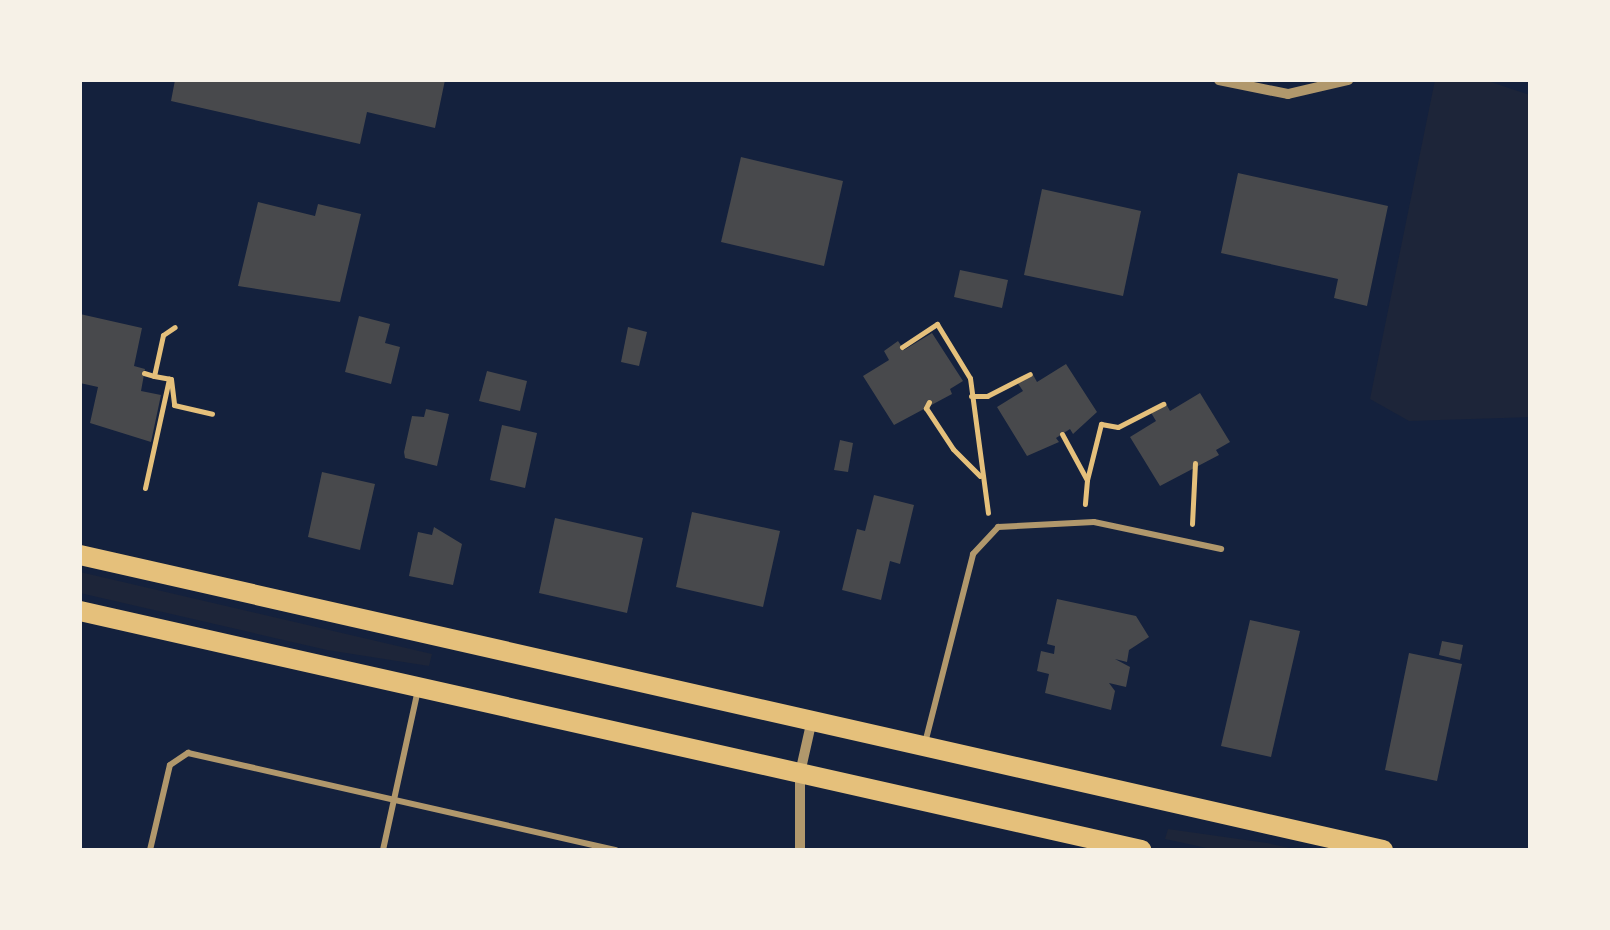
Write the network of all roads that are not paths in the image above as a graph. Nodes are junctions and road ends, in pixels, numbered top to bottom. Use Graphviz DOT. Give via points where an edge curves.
graph roads {
  1 [pos="1219,80"];
  2 [pos="1348,80"];
  3 [pos="1220,548"];
  4 [pos="80,555"];
  5 [pos="80,611"];
  6 [pos="419,688"];
  7 [pos="812,724"];
  8 [pos="923,749"];
  9 [pos="800,773"];
  10 [pos="394,799"];
  11 [pos="150,850"];
  12 [pos="383,850"];
  13 [pos="616,850"];
  14 [pos="800,850"];
  15 [pos="1141,850"];
  16 [pos="1383,850"];
  1 -- 2 [label="street" via="1288,94"];
  3 -- 8 [label="lane" via="1084,522 1010,523 992,531 973,554"];
  4 -- 7 [label="main road"];
  5 -- 6 [label="main road"];
  6 -- 9 [label="main road"];
  6 -- 10 [label="lane"];
  7 -- 8 [label="main road"];
  7 -- 9 [label="street"];
  8 -- 16 [label="main road"];
  9 -- 14 [label="street"];
  9 -- 15 [label="main road"];
  10 -- 11 [label="lane" via="180,755 167,772"];
  10 -- 12 [label="lane"];
  10 -- 13 [label="lane"];
}
